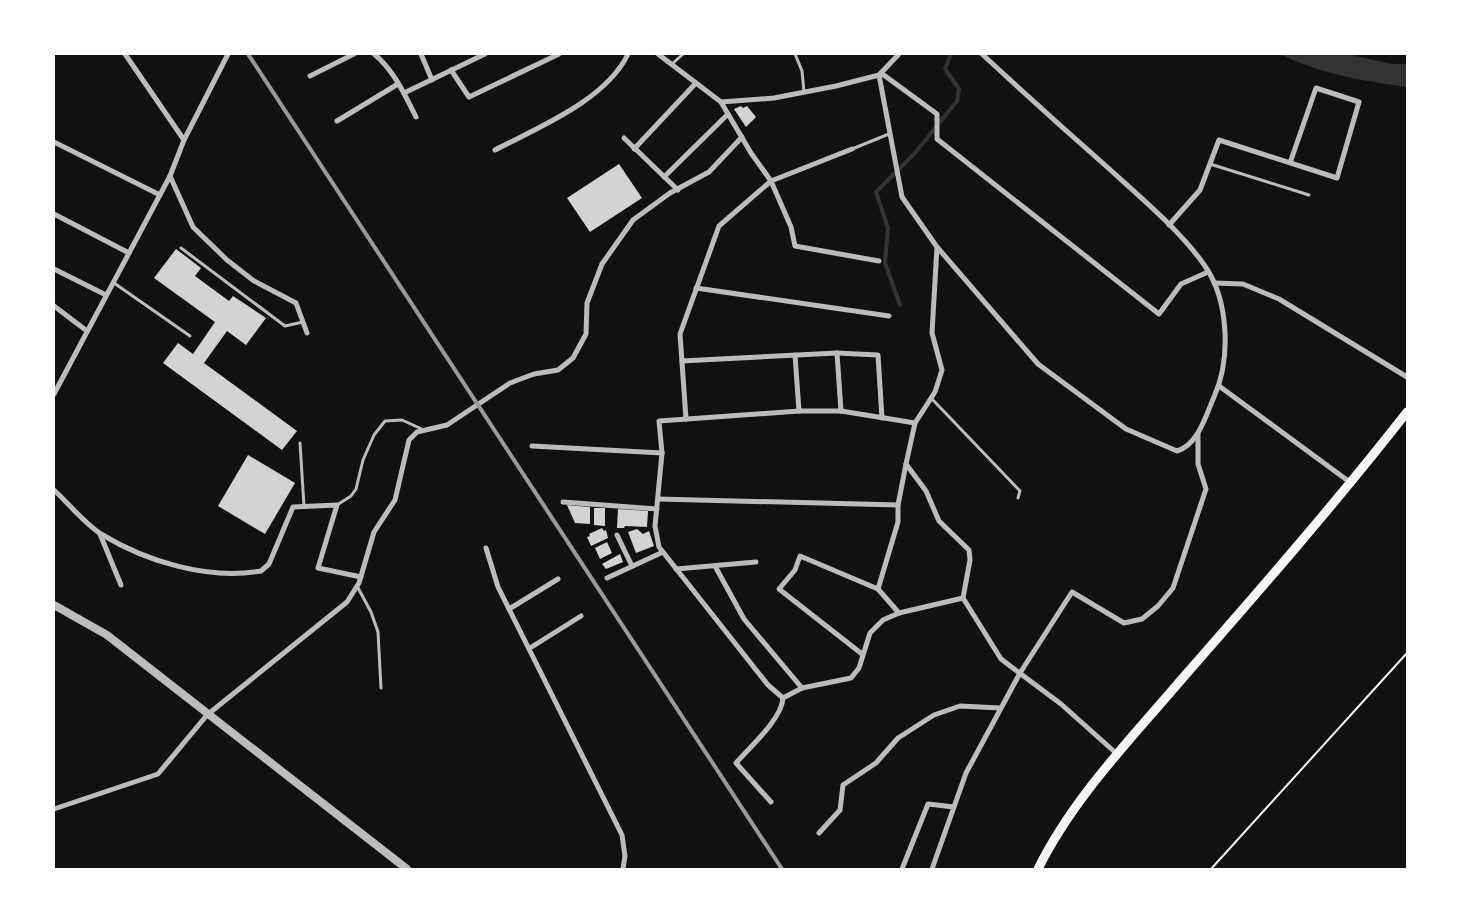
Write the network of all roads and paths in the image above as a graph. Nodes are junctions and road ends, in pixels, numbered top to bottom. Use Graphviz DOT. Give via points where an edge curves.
graph roads {
  1 [pos="125,54"];
  2 [pos="354,54"];
  3 [pos="374,54"];
  4 [pos="421,54"];
  5 [pos="485,54"];
  6 [pos="559,54"];
  7 [pos="628,54"];
  8 [pos="658,54"];
  9 [pos="683,54"];
  10 [pos="795,54"];
  11 [pos="899,54"];
  12 [pos="982,54"];
  13 [pos="225,55"];
  14 [pos="672,64"];
  15 [pos="451,70"];
  16 [pos="880,74"];
  17 [pos="310,76"];
  18 [pos="432,80"];
  19 [pos="696,83"];
  20 [pos="398,84"];
  21 [pos="804,92"];
  22 [pos="404,93"];
  23 [pos="721,102"];
  24 [pos="728,114"];
  25 [pos="416,117"];
  26 [pos="337,121"];
  27 [pos="889,134"];
  28 [pos="742,137"];
  29 [pos="624,138"];
  30 [pos="184,140"];
  31 [pos="54,142"];
  32 [pos="634,149"];
  33 [pos="852,149"];
  34 [pos="496,150"];
  35 [pos="1290,163"];
  36 [pos="1210,164"];
  37 [pos="170,176"];
  38 [pos="664,177"];
  39 [pos="771,181"];
  40 [pos="678,190"];
  41 [pos="160,195"];
  42 [pos="1309,195"];
  43 [pos="54,214"];
  44 [pos="1168,225"];
  45 [pos="937,246"];
  46 [pos="182,248"];
  47 [pos="129,253"];
  48 [pos="879,261"];
  49 [pos="54,269"];
  50 [pos="1208,272"];
  51 [pos="114,282"];
  52 [pos="1214,283"];
  53 [pos="696,288"];
  54 [pos="106,295"];
  55 [pos="54,306"];
  56 [pos="889,316"];
  57 [pos="303,322"];
  58 [pos="87,331"];
  59 [pos="307,333"];
  60 [pos="190,336"];
  61 [pos="837,352"];
  62 [pos="795,355"];
  63 [pos="682,361"];
  64 [pos="1407,377"];
  65 [pos="1219,386"];
  66 [pos="54,394"];
  67 [pos="932,399"];
  68 [pos="799,411"];
  69 [pos="841,411"];
  70 [pos="1407,412"];
  71 [pos="882,418"];
  72 [pos="686,419"];
  73 [pos="914,423"];
  74 [pos="424,430"];
  75 [pos="1198,434"];
  76 [pos="300,443"];
  77 [pos="532,446"];
  78 [pos="662,453"];
  79 [pos="906,464"];
  80 [pos="1352,483"];
  81 [pos="54,490"];
  82 [pos="1018,498"];
  83 [pos="658,499"];
  84 [pos="563,502"];
  85 [pos="337,505"];
  86 [pos="898,505"];
  87 [pos="304,506"];
  88 [pos="657,509"];
  89 [pos="100,533"];
  90 [pos="617,535"];
  91 [pos="486,548"];
  92 [pos="663,552"];
  93 [pos="756,562"];
  94 [pos="632,566"];
  95 [pos="715,566"];
  96 [pos="676,569"];
  97 [pos="361,578"];
  98 [pos="607,578"];
  99 [pos="558,579"];
  100 [pos="121,585"];
  101 [pos="357,586"];
  102 [pos="878,588"];
  103 [pos="963,598"];
  104 [pos="54,605"];
  105 [pos="509,609"];
  106 [pos="899,613"];
  107 [pos="581,616"];
  108 [pos="530,648"];
  109 [pos="1407,653"];
  110 [pos="862,654"];
  111 [pos="1020,673"];
  112 [pos="381,688"];
  113 [pos="802,688"];
  114 [pos="783,698"];
  115 [pos="1000,708"];
  116 [pos="207,715"];
  117 [pos="1117,754"];
  118 [pos="771,802"];
  119 [pos="954,807"];
  120 [pos="54,809"];
  121 [pos="819,832"];
  122 [pos="407,869"];
  123 [pos="623,869"];
  124 [pos="902,869"];
  125 [pos="932,869"];
  126 [pos="1038,869"];
  127 [pos="1211,869"];
  1 -- 30 [label="street"];
  2 -- 17 [label="street"];
  3 -- 20 [label="street"];
  4 -- 18 [label="street"];
  5 -- 15 [label="street"];
  6 -- 15 [label="street" via="468,97"];
  7 -- 34 [label="street" via="624,64 584,103"];
  8 -- 14 [label="street"];
  9 -- 14 [label="lane"];
  10 -- 21 [label="lane" via="802,71"];
  11 -- 16 [label="street"];
  12 -- 44 [label="street"];
  13 -- 30 [label="street"];
  14 -- 19 [label="street"];
  15 -- 18 [label="street"];
  16 -- 21 [label="street"];
  16 -- 27 [label="street"];
  16 -- 50 [label="street" via="937,114 937,139 1159,314 1181,284"];
  18 -- 22 [label="street"];
  19 -- 23 [label="street"];
  19 -- 32 [label="street"];
  20 -- 22 [label="street"];
  20 -- 26 [label="street"];
  21 -- 23 [label="street"];
  22 -- 25 [label="street"];
  23 -- 24 [label="street"];
  24 -- 28 [label="street"];
  24 -- 38 [label="street"];
  27 -- 33 [label="lane"];
  27 -- 45 [label="street" via="902,197"];
  28 -- 39 [label="street"];
  28 -- 40 [label="street" via="709,172"];
  29 -- 32 [label="street"];
  30 -- 37 [label="street"];
  31 -- 41 [label="street"];
  32 -- 38 [label="street"];
  33 -- 39 [label="street"];
  35 -- 35 [label="street" via="1337,178 1359,102 1316,88"];
  35 -- 36 [label="street" via="1219,140"];
  36 -- 42 [label="lane"];
  36 -- 44 [label="street" via="1200,190"];
  37 -- 41 [label="street"];
  37 -- 57 [label="street" via="193,227 254,281 296,303"];
  38 -- 40 [label="street"];
  39 -- 48 [label="street" via="791,227 795,246"];
  39 -- 53 [label="street" via="719,226"];
  40 -- 74 [label="street" via="633,220 602,264 587,304 586,334 573,358 558,370 510,383 447,425"];
  41 -- 47 [label="street"];
  43 -- 47 [label="street"];
  44 -- 50 [label="street"];
  45 -- 67 [label="street" via="932,333 942,370"];
  45 -- 75 [label="street" via="1038,364 1126,429 1177,451 1183,450"];
  46 -- 57 [label="lane" via="286,326"];
  47 -- 51 [label="street"];
  49 -- 54 [label="street"];
  50 -- 52 [label="street"];
  51 -- 54 [label="street"];
  51 -- 60 [label="lane"];
  52 -- 64 [label="street" via="1242,284 1280,299"];
  52 -- 65 [label="street" via="1224,321 1226,345 1225,367"];
  53 -- 56 [label="street"];
  53 -- 63 [label="street" via="680,334"];
  54 -- 58 [label="street"];
  55 -- 58 [label="street"];
  57 -- 59 [label="street"];
  58 -- 66 [label="street"];
  61 -- 62 [label="street"];
  61 -- 69 [label="street"];
  61 -- 71 [label="street" via="878,355"];
  62 -- 63 [label="street"];
  62 -- 68 [label="street"];
  63 -- 72 [label="street"];
  65 -- 75 [label="street"];
  65 -- 80 [label="street"];
  67 -- 73 [label="street"];
  67 -- 82 [label="lane" via="1020,491"];
  68 -- 69 [label="street"];
  68 -- 72 [label="street"];
  69 -- 71 [label="street"];
  70 -- 80 [label="main road"];
  71 -- 73 [label="street"];
  72 -- 78 [label="street" via="659,421"];
  73 -- 79 [label="street"];
  74 -- 85 [label="lane" via="402,420 385,420 374,435 356,488 351,496"];
  74 -- 97 [label="street" via="409,440 395,500 374,532"];
  75 -- 111 [label="street" via="1198,464 1206,489 1173,588 1142,619 1124,623 1072,592"];
  76 -- 87 [label="lane"];
  77 -- 78 [label="street"];
  78 -- 83 [label="street"];
  79 -- 86 [label="street"];
  79 -- 103 [label="street" via="926,490 939,521 969,550"];
  80 -- 117 [label="main road"];
  81 -- 89 [label="street"];
  83 -- 86 [label="street"];
  83 -- 88 [label="street"];
  84 -- 88 [label="street"];
  85 -- 87 [label="street"];
  85 -- 97 [label="street" via="318,568"];
  86 -- 102 [label="street" via="898,522"];
  87 -- 89 [label="street" via="292,507 268,564 262,571 247,573 214,574 184,566 138,553"];
  88 -- 92 [label="street" via="656,526 659,547"];
  89 -- 100 [label="street"];
  90 -- 94 [label="street"];
  91 -- 105 [label="street" via="498,587"];
  92 -- 94 [label="street"];
  92 -- 96 [label="street"];
  93 -- 95 [label="street"];
  94 -- 98 [label="street"];
  95 -- 96 [label="street"];
  95 -- 113 [label="street" via="744,619"];
  96 -- 114 [label="street" via="768,685"];
  97 -- 101 [label="street"];
  99 -- 105 [label="street"];
  101 -- 112 [label="lane" via="378,632"];
  101 -- 116 [label="street" via="347,602"];
  102 -- 106 [label="street"];
  102 -- 110 [label="street" via="800,556 795,570 779,589"];
  103 -- 106 [label="street"];
  103 -- 111 [label="street" via="1001,659"];
  104 -- 116 [label="street" via="108,635"];
  105 -- 108 [label="street"];
  106 -- 110 [label="street" via="883,620 870,633"];
  107 -- 108 [label="street"];
  108 -- 123 [label="street" via="622,835"];
  109 -- 127 [label="path"];
  110 -- 113 [label="street" via="859,668 851,678"];
  111 -- 115 [label="street"];
  111 -- 117 [label="street"];
  113 -- 114 [label="street"];
  114 -- 118 [label="street" via="782,705 765,730 736,763"];
  115 -- 119 [label="street" via="966,773"];
  115 -- 121 [label="street" via="960,706 934,715 898,738 876,763 843,785 840,810"];
  116 -- 120 [label="street" via="158,774"];
  116 -- 122 [label="street"];
  117 -- 126 [label="main road" via="1071,813"];
  119 -- 124 [label="street" via="928,804"];
  119 -- 125 [label="street"];
}
